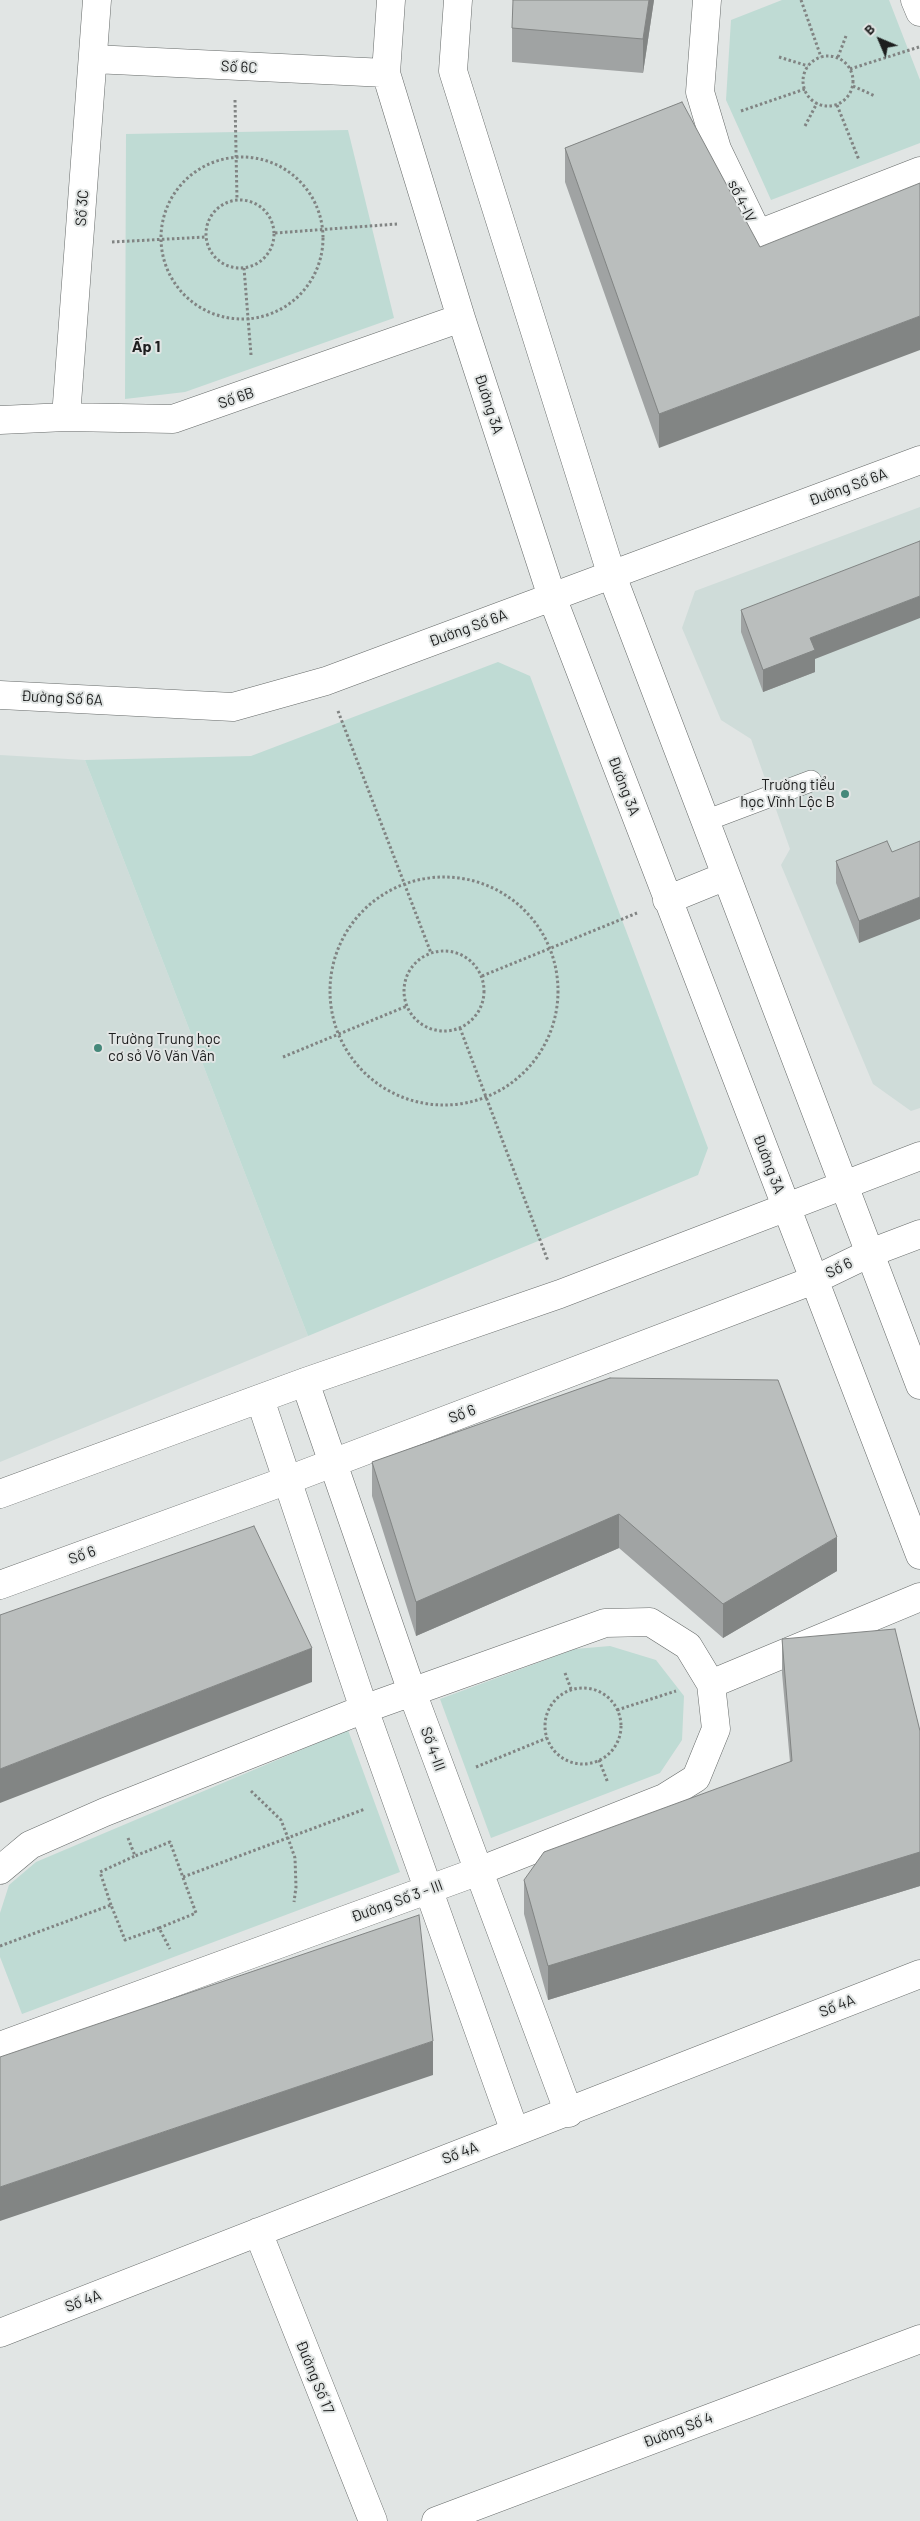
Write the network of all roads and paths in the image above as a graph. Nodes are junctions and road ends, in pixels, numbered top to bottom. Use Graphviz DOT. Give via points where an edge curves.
graph roads {
  1 [pos="97,0"];
  2 [pos="391,0"];
  3 [pos="458,0"];
  4 [pos="801,0"];
  5 [pos="915,0"];
  6 [pos="712,2"];
  7 [pos="920,12"];
  8 [pos="846,36"];
  9 [pos="920,47"];
  10 [pos="779,57"];
  11 [pos="821,57"];
  12 [pos="838,57"];
  13 [pos="92,58"];
  14 [pos="808,66"];
  15 [pos="234,67"];
  16 [pos="850,69"];
  17 [pos="386,73"];
  18 [pos="853,86"];
  19 [pos="805,89"];
  20 [pos="874,96"];
  21 [pos="817,103"];
  22 [pos="836,105"];
  23 [pos="709,122"];
  24 [pos="805,126"];
  25 [pos="236,158"];
  26 [pos="920,172"];
  27 [pos="872,190"];
  28 [pos="237,200"];
  29 [pos="431,219"];
  30 [pos="323,230"];
  31 [pos="275,233"];
  32 [pos="206,237"];
  33 [pos="79,242"];
  34 [pos="161,242"];
  35 [pos="244,268"];
  36 [pos="461,318"];
  37 [pos="248,319"];
  38 [pos="255,392"];
  39 [pos="66,417"];
  40 [pos="0,420"];
  41 [pos="920,460"];
  42 [pos="611,573"];
  43 [pos="552,597"];
  44 [pos="326,680"];
  45 [pos="0,695"];
  46 [pos="811,781"];
  47 [pos="705,820"];
  48 [pos="726,876"];
  49 [pos="406,884"];
  50 [pos="667,900"];
  51 [pos="550,948"];
  52 [pos="431,953"];
  53 [pos="482,976"];
  54 [pos="407,1006"];
  55 [pos="460,1028"];
  56 [pos="338,1035"];
  57 [pos="283,1057"];
  58 [pos="486,1098"];
  59 [pos="920,1156"];
  60 [pos="842,1184"];
  61 [pos="786,1207"];
  62 [pos="920,1234"];
  63 [pos="870,1253"];
  64 [pos="814,1280"];
  65 [pos="560,1294"];
  66 [pos="305,1382"];
  67 [pos="920,1385"];
  68 [pos="260,1399"];
  69 [pos="333,1462"];
  70 [pos="288,1480"];
  71 [pos="0,1494"];
  72 [pos="920,1555"];
  73 [pos="0,1585"];
  74 [pos="920,1597"];
  75 [pos="711,1684"];
  76 [pos="412,1692"];
  77 [pos="364,1709"];
  78 [pos="617,1710"];
  79 [pos="547,1738"];
  80 [pos="222,1766"];
  81 [pos="445,1779"];
  82 [pos="396,1798"];
  83 [pos="115,1808"];
  84 [pos="288,1838"];
  85 [pos="135,1856"];
  86 [pos="0,1870"];
  87 [pos="479,1871"];
  88 [pos="183,1877"];
  89 [pos="429,1889"];
  90 [pos="110,1905"];
  91 [pos="159,1928"];
  92 [pos="288,1941"];
  93 [pos="0,1946"];
  94 [pos="920,1974"];
  95 [pos="182,1980"];
  96 [pos="0,2046"];
  97 [pos="569,2113"];
  98 [pos="516,2132"];
  99 [pos="258,2232"];
  100 [pos="0,2333"];
  101 [pos="920,2339"];
  102 [pos="373,2521"];
  103 [pos="436,2521"];
  1 -- 13 [label="street, Số 3C"];
  2 -- 17 [label="street, Đường 3A"];
  3 -- 42 [label="street" via="453,71"];
  4 -- 11 [label="path"];
  5 -- 7 [label="street"];
  6 -- 23 [label="street, số 4-IV" via="700,92"];
  8 -- 12 [label="path"];
  9 -- 16 [label="path"];
  10 -- 14 [label="path"];
  11 -- 12 [label="path"];
  11 -- 14 [label="path"];
  12 -- 16 [label="path"];
  13 -- 15 [label="street, Số 6C"];
  13 -- 33 [label="street, Số 3C"];
  14 -- 19 [label="path" via="804,73"];
  15 -- 17 [label="street, Số 6C"];
  15 -- 25 [label="path"];
  16 -- 18 [label="path"];
  17 -- 29 [label="street, Đường 3A"];
  18 -- 20 [label="path"];
  18 -- 22 [label="path" via="845,100"];
  19 -- 21 [label="path"];
  19 -- 23 [label="path"];
  21 -- 22 [label="path"];
  21 -- 24 [label="path"];
  22 -- 27 [label="path"];
  23 -- 27 [label="street, số 4-IV" via="717,149 758,234"];
  25 -- 28 [label="path"];
  25 -- 30 [label="path" via="254,157 280,166 303,183 318,207"];
  25 -- 34 [label="path" via="199,169 178,188 164,213"];
  26 -- 27 [label="street, số 4-IV"];
  28 -- 31 [label="path" via="257,204 266,211 273,221"];
  28 -- 32 [label="path" via="223,204 214,212 208,222"];
  29 -- 30 [label="path"];
  29 -- 36 [label="street, Đường 3A"];
  30 -- 31 [label="path"];
  30 -- 37 [label="path" via="320,260 310,284 292,303 270,315"];
  31 -- 35 [label="path" via="269,254 261,262"];
  32 -- 34 [label="path"];
  32 -- 35 [label="path" via="212,254 220,262"];
  33 -- 34 [label="path"];
  33 -- 39 [label="street, Số 3C"];
  34 -- 37 [label="path" via="165,267 178,289 196,306 219,317"];
  35 -- 37 [label="path"];
  36 -- 38 [label="street, Số 6B"];
  36 -- 43 [label="street, Đường 3A"];
  37 -- 38 [label="path"];
  38 -- 39 [label="street, Số 6B" via="173,419"];
  39 -- 40 [label="street, Số 6B"];
  41 -- 42 [label="street, Đường Số 6A"];
  42 -- 43 [label="street, Đường Số 6A"];
  42 -- 47 [label="street"];
  43 -- 44 [label="street, Đường Số 6A"];
  43 -- 50 [label="street, Đường 3A"];
  44 -- 45 [label="street, Đường Số 6A" via="233,707"];
  44 -- 49 [label="path"];
  46 -- 47 [label="lane"];
  47 -- 48 [label="street"];
  48 -- 50 [label="street"];
  48 -- 60 [label="street"];
  49 -- 51 [label="path" via="440,877 475,880 507,895 533,918"];
  49 -- 52 [label="path"];
  49 -- 56 [label="path" via="373,902 349,929 334,962 330,999"];
  50 -- 51 [label="path"];
  50 -- 61 [label="street, Đường 3A"];
  51 -- 53 [label="path"];
  51 -- 58 [label="path" via="558,984 555,1019 541,1052 517,1080"];
  52 -- 53 [label="path" via="444,951 466,958"];
  52 -- 54 [label="path" via="420,959 405,981"];
  53 -- 55 [label="path" via="483,1001 478,1012"];
  54 -- 55 [label="path" via="413,1018 434,1030"];
  54 -- 56 [label="path"];
  55 -- 58 [label="path"];
  56 -- 57 [label="path"];
  56 -- 58 [label="path" via="356,1065 382,1088 407,1099 451,1106"];
  58 -- 65 [label="path"];
  59 -- 60 [label="street"];
  60 -- 61 [label="street"];
  60 -- 63 [label="street"];
  61 -- 64 [label="street, Đường 3A"];
  61 -- 65 [label="street"];
  62 -- 63 [label="street, Số 6"];
  63 -- 64 [label="street, Số 6"];
  63 -- 67 [label="street"];
  64 -- 69 [label="street, Số 6"];
  64 -- 72 [label="street, Đường 3A"];
  65 -- 66 [label="street"];
  66 -- 68 [label="street"];
  66 -- 69 [label="street, Số 4-III"];
  68 -- 70 [label="street"];
  68 -- 71 [label="street"];
  69 -- 70 [label="street, Số 6"];
  69 -- 76 [label="street, Số 4-III"];
  70 -- 73 [label="street, Số 6"];
  70 -- 77 [label="street"];
  74 -- 75 [label="street"];
  75 -- 76 [label="street, Đường Số 3 - III" via="688,1646 650,1622 605,1623"];
  75 -- 78 [label="path" via="679,1690"];
  75 -- 87 [label="street, Đường Số 3 - III" via="716,1729 696,1778 664,1798"];
  76 -- 77 [label="street, Đường Số 3 - III"];
  76 -- 81 [label="street, Số 4-III"];
  77 -- 80 [label="street, Đường Số 3 - III"];
  77 -- 82 [label="street"];
  78 -- 79 [label="path" via="606,1695 595,1689 571,1689 550,1705 545,1718"];
  78 -- 79 [label="path" via="621,1726 619,1738 614,1749 594,1763 568,1762 556,1754"];
  79 -- 81 [label="path"];
  80 -- 83 [label="street, Đường Số 3 - III"];
  80 -- 84 [label="path" via="280,1820"];
  81 -- 87 [label="street, Số 4-III"];
  82 -- 84 [label="path"];
  82 -- 89 [label="street"];
  83 -- 85 [label="path"];
  83 -- 86 [label="street, Đường Số 3 - III" via="30,1845"];
  84 -- 88 [label="path"];
  84 -- 92 [label="path" via="295,1858 296,1887"];
  85 -- 88 [label="path" via="170,1842"];
  85 -- 90 [label="path" via="100,1872"];
  87 -- 89 [label="street, Đường Số 3 - III"];
  87 -- 97 [label="street, Số 4-III"];
  88 -- 91 [label="path" via="196,1913"];
  89 -- 92 [label="street, Đường Số 3 - III"];
  89 -- 98 [label="street"];
  90 -- 91 [label="path" via="125,1940"];
  90 -- 93 [label="path"];
  91 -- 95 [label="path"];
  92 -- 95 [label="street, Đường Số 3 - III"];
  94 -- 97 [label="street, Số 4A"];
  95 -- 96 [label="street, Đường Số 3 - III"];
  97 -- 98 [label="street, Số 4A"];
  98 -- 99 [label="street, Số 4A"];
  99 -- 100 [label="street, Số 4A"];
  99 -- 102 [label="street, Đường Số 17"];
  101 -- 103 [label="street, Đường Số 4"];
}
